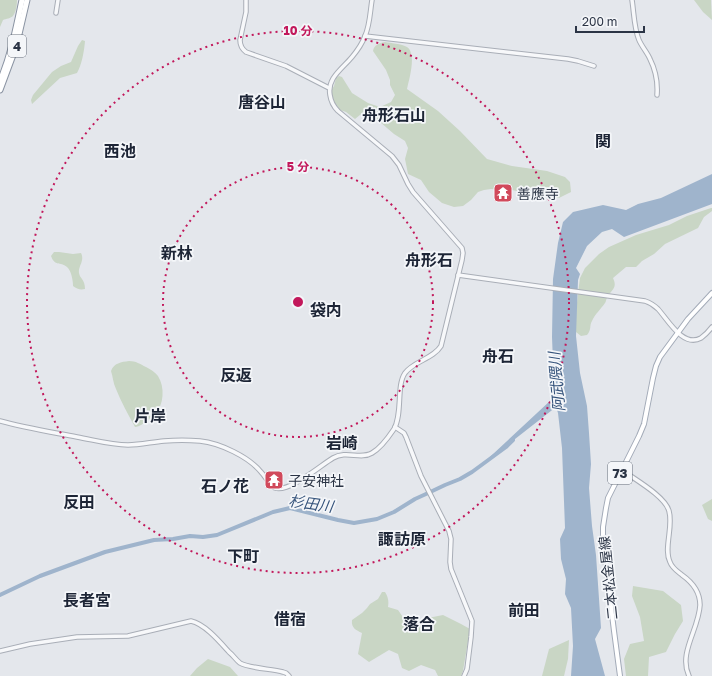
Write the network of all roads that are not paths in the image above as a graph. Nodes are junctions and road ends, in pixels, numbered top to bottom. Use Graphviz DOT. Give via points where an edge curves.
graph roads {
  1 [pos="22,0"];
  2 [pos="27,0"];
  3 [pos="58,0"];
  4 [pos="246,0"];
  5 [pos="372,0"];
  6 [pos="632,0"];
  7 [pos="56,13"];
  8 [pos="365,36"];
  9 [pos="594,66"];
  10 [pos="0,81"];
  11 [pos="329,88"];
  12 [pos="0,90"];
  13 [pos="657,95"];
  14 [pos="458,275"];
  15 [pos="712,293"];
  16 [pos="712,327"];
  17 [pos="678,332"];
  18 [pos="0,421"];
  19 [pos="395,427"];
  20 [pos="622,470"];
  21 [pos="0,651"];
  22 [pos="289,676"];
  23 [pos="464,676"];
  24 [pos="620,676"];
  25 [pos="689,676"];
  1 -- 10 [label="highway, 4" via="10,55"];
  2 -- 12 [label="highway, 4" via="16,46"];
  3 -- 7 [label="street"];
  4 -- 11 [label="street" via="241,47"];
  5 -- 8 [label="street"];
  6 -- 13 [label="street" via="639,41 656,73"];
  8 -- 9 [label="street" via="568,59"];
  8 -- 11 [label="street" via="356,52 333,78"];
  11 -- 14 [label="street" via="334,107 392,156 413,192 462,248 463,255"];
  14 -- 17 [label="street" via="651,303"];
  14 -- 19 [label="street" via="441,346 436,353 412,367 403,377"];
  15 -- 17 [label="main road, 二本松金屋線 / 73"];
  16 -- 17 [label="street" via="697,340 687,339"];
  17 -- 20 [label="main road, 二本松金屋線 / 73" via="656,366 644,424"];
  18 -- 19 [label="street" via="40,431 122,445 181,440 214,444 241,456 261,472 273,487 280,488 300,480 338,456 364,456 373,453"];
  19 -- 23 [label="street" via="404,433 450,535 451,569 472,621"];
  20 -- 24 [label="main road, 二本松金屋線 / 73" via="608,498 603,527 604,556"];
  20 -- 25 [label="street" via="661,498 668,507 669,560 673,567 691,582 699,597 699,611 686,657"];
  21 -- 22 [label="street" via="77,638 128,636 196,622 239,662 283,672"];
}
